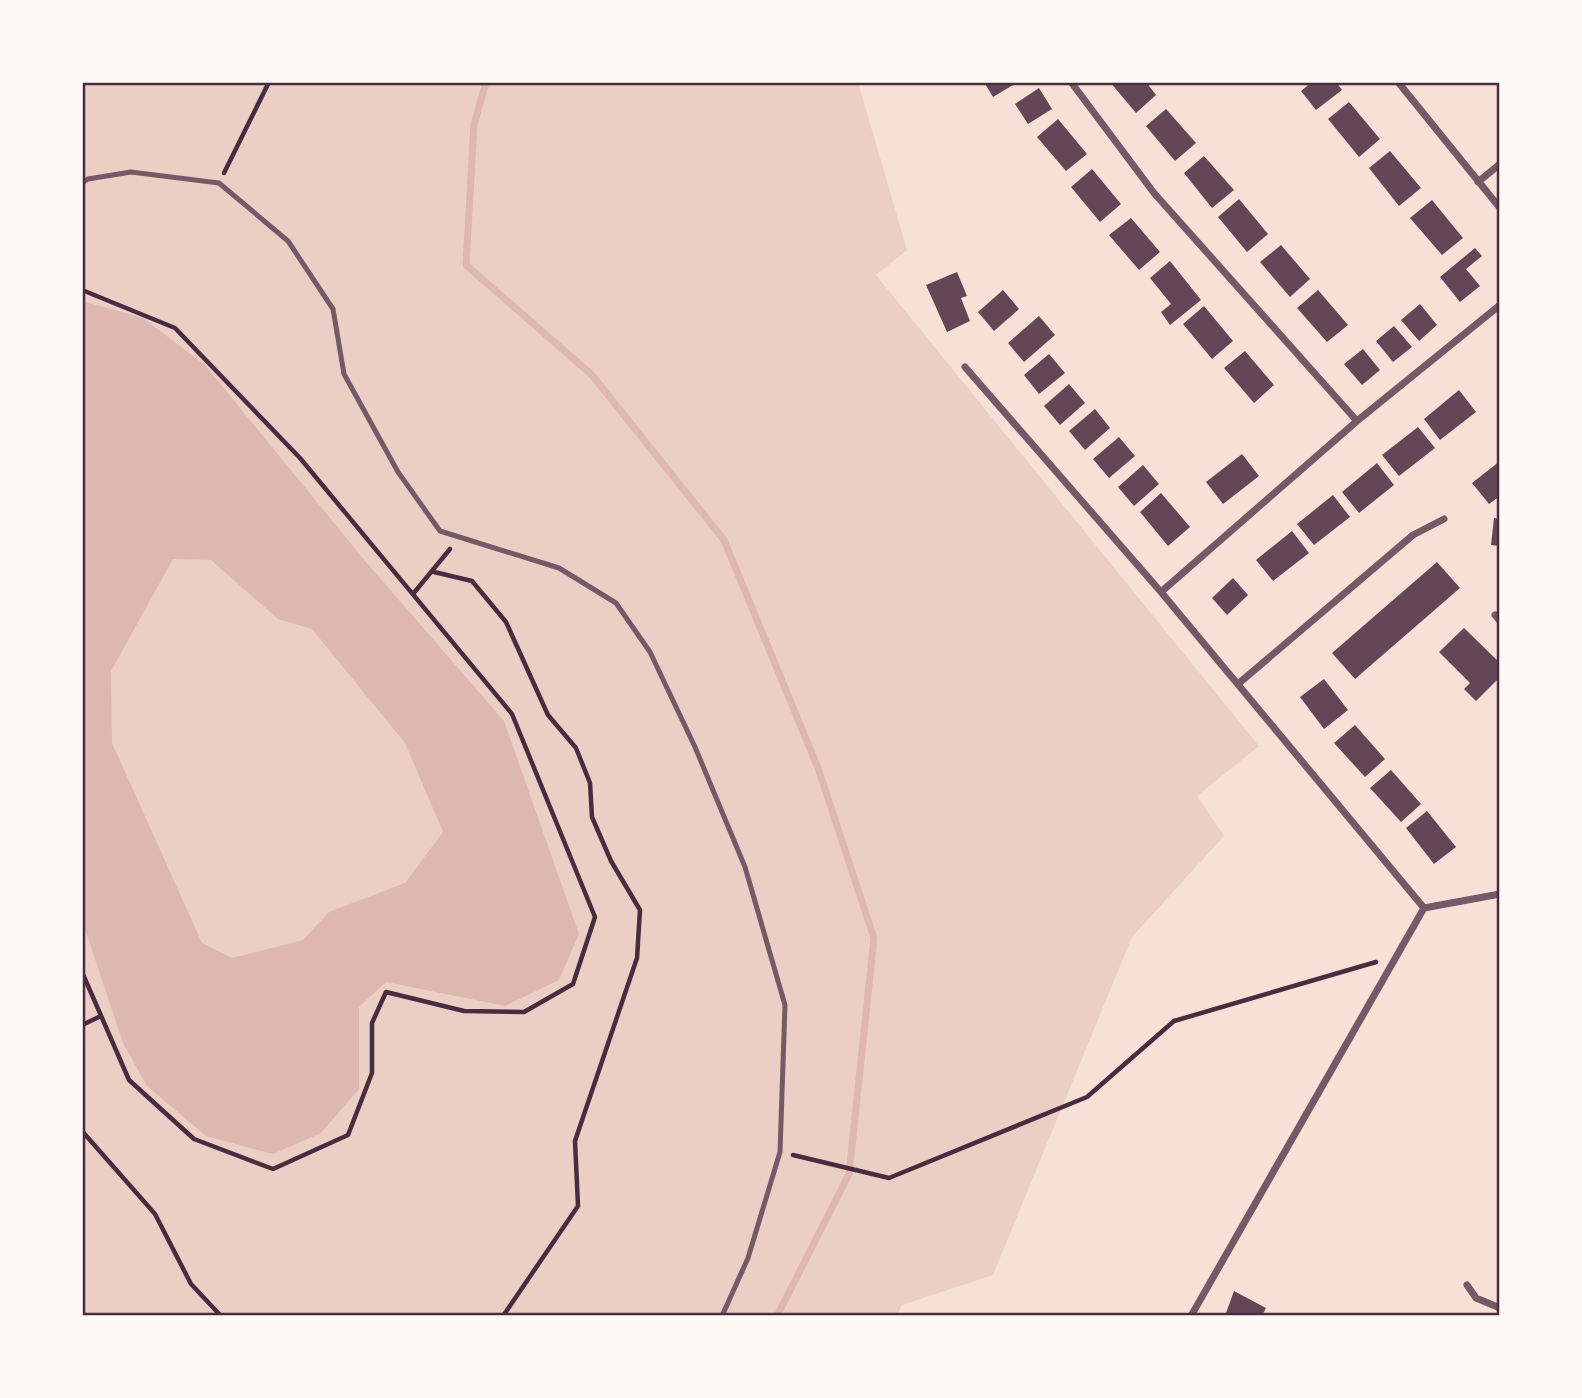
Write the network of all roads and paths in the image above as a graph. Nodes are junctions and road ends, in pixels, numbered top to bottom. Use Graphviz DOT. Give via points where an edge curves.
graph roads {
  1 [pos="269,82"];
  2 [pos="1071,82"];
  3 [pos="1398,82"];
  4 [pos="1500,164"];
  5 [pos="1478,182"];
  6 [pos="82,183"];
  7 [pos="219,183"];
  8 [pos="1500,208"];
  9 [pos="82,290"];
  10 [pos="1500,305"];
  11 [pos="965,367"];
  12 [pos="1357,421"];
  13 [pos="1444,519"];
  14 [pos="459,536"];
  15 [pos="434,572"];
  16 [pos="1161,592"];
  17 [pos="413,594"];
  18 [pos="1238,684"];
  19 [pos="1500,894"];
  20 [pos="1424,908"];
  21 [pos="1397,956"];
  22 [pos="82,972"];
  23 [pos="101,1016"];
  24 [pos="82,1025"];
  25 [pos="82,1131"];
  26 [pos="780,1152"];
  27 [pos="1467,1285"];
  28 [pos="1500,1308"];
  29 [pos="221,1316"];
  30 [pos="503,1316"];
  31 [pos="722,1316"];
  32 [pos="1191,1316"];
  1 -- 7 [label="path"];
  2 -- 12 [label="street" via="1154,192"];
  3 -- 5 [label="street"];
  4 -- 5 [label="street"];
  5 -- 8 [label="street"];
  6 -- 7 [label="lane" via="131,172"];
  7 -- 14 [label="lane" via="288,241 333,309 344,374 398,472 440,531"];
  9 -- 17 [label="path" via="175,328 300,458"];
  10 -- 12 [label="street"];
  11 -- 16 [label="street"];
  12 -- 16 [label="street"];
  13 -- 18 [label="street" via="1413,535"];
  14 -- 15 [label="path"];
  14 -- 26 [label="lane" via="559,568 616,603 650,652 745,867 785,1006"];
  15 -- 17 [label="path"];
  15 -- 30 [label="path" via="472,581 506,622 548,715 576,748 590,783 592,817 640,910 637,958 575,1140 578,1206"];
  16 -- 18 [label="street"];
  17 -- 23 [label="path" via="512,714 595,917 573,984 524,1012 464,1011 386,992 372,1023 372,1073 348,1135 273,1169 194,1139 129,1080"];
  18 -- 20 [label="street"];
  19 -- 20 [label="street"];
  20 -- 21 [label="street"];
  21 -- 26 [label="path" via="1174,1021 1087,1097 889,1178"];
  21 -- 32 [label="street"];
  22 -- 23 [label="path"];
  23 -- 24 [label="path"];
  25 -- 29 [label="path" via="155,1214 191,1284"];
  26 -- 31 [label="lane" via="748,1258"];
  27 -- 28 [label="street" via="1476,1298"];
}
